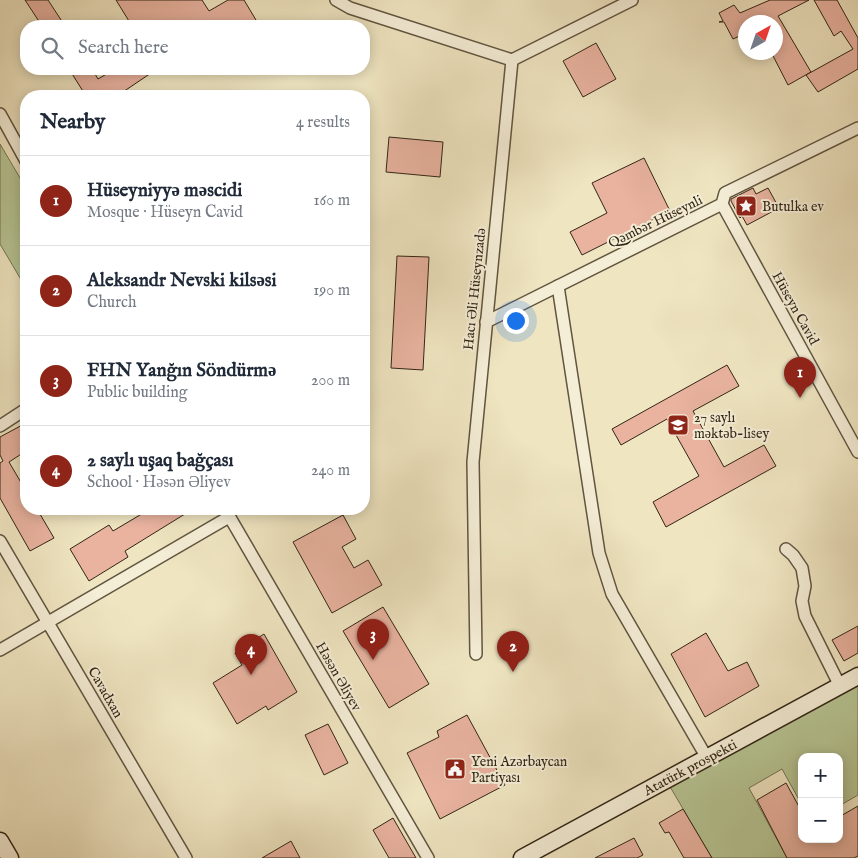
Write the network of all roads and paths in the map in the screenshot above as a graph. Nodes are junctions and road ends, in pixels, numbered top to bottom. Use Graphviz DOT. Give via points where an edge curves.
graph roads {
  1 [pos="336,0"];
  2 [pos="632,0"];
  3 [pos="512,60"];
  4 [pos="0,114"];
  5 [pos="858,128"];
  6 [pos="20,150"];
  7 [pos="722,204"];
  8 [pos="558,286"];
  9 [pos="486,322"];
  10 [pos="20,413"];
  11 [pos="0,426"];
  12 [pos="858,452"];
  13 [pos="224,515"];
  14 [pos="228,515"];
  15 [pos="0,541"];
  16 [pos="786,549"];
  17 [pos="48,623"];
  18 [pos="0,650"];
  19 [pos="476,654"];
  20 [pos="858,676"];
  21 [pos="840,686"];
  22 [pos="707,758"];
  23 [pos="0,841"];
  24 [pos="10,858"];
  25 [pos="186,858"];
  26 [pos="428,858"];
  27 [pos="522,858"];
  1 -- 3 [label="street" via="350,8"];
  2 -- 3 [label="street"];
  3 -- 9 [label="street, Hacı Əli Hüseynzadə"];
  4 -- 6 [label="street"];
  5 -- 7 [label="street, Qəmbər Hüseynli" via="725,193"];
  7 -- 8 [label="street, Qəmbər Hüseynli"];
  7 -- 12 [label="street, Hüseyn Cavid"];
  8 -- 9 [label="street, Qəmbər Hüseynli"];
  8 -- 22 [label="street" via="600,554 612,594"];
  9 -- 19 [label="street, Hacı Əli Hüseynzadə" via="473,462"];
  10 -- 11 [label="street"];
  13 -- 17 [label="street"];
  14 -- 26 [label="street, Həsən Əliyev"];
  15 -- 17 [label="street, Cavadxan"];
  16 -- 21 [label="street" via="802,568 805,616"];
  17 -- 18 [label="street"];
  17 -- 25 [label="street, Cavadxan"];
  20 -- 21 [label="main road, Atatürk prospekti"];
  21 -- 22 [label="main road, Atatürk prospekti"];
  22 -- 27 [label="main road, Atatürk prospekti"];
  23 -- 24 [label="main road"];
}
